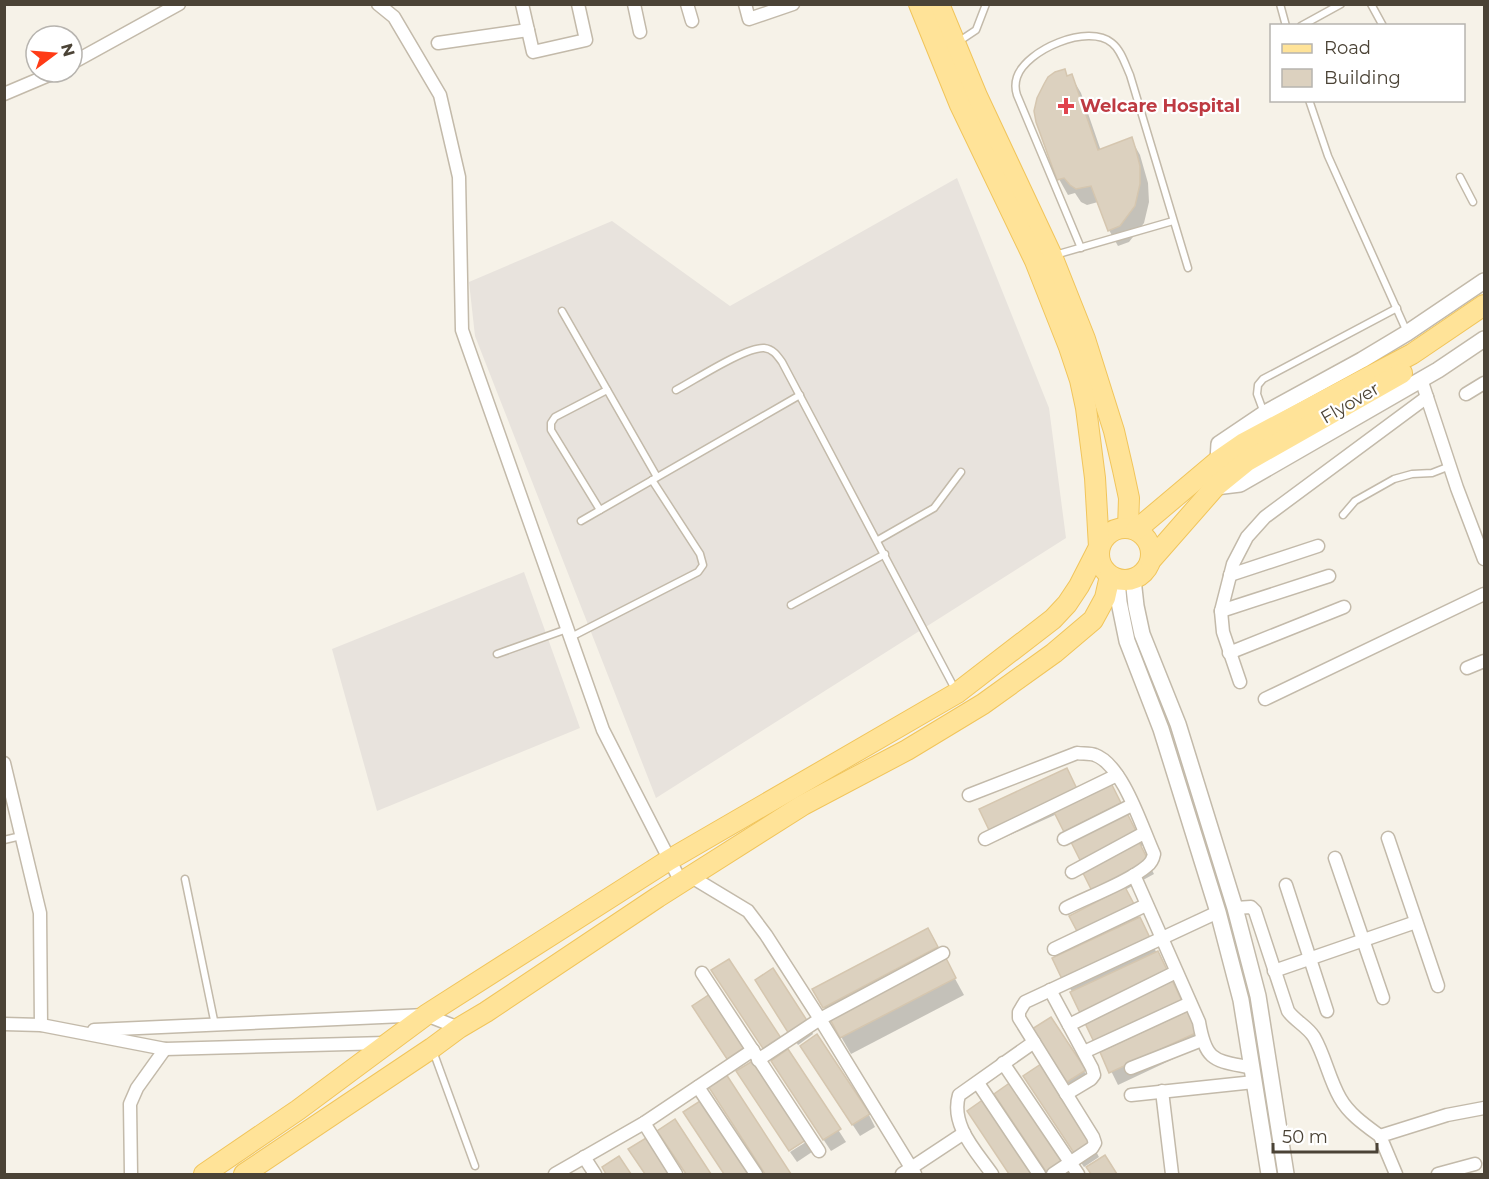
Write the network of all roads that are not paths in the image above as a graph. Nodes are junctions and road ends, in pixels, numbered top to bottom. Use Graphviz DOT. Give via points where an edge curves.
graph roads {
  1 [pos="179,4"];
  2 [pos="378,4"];
  3 [pos="522,4"];
  4 [pos="578,4"];
  5 [pos="634,4"];
  6 [pos="687,4"];
  7 [pos="745,4"];
  8 [pos="793,4"];
  9 [pos="919,4"];
  10 [pos="939,4"];
  11 [pos="986,4"];
  12 [pos="1280,4"];
  13 [pos="1341,4"];
  14 [pos="1371,4"];
  15 [pos="692,21"];
  16 [pos="1285,24"];
  17 [pos="1305,24"];
  18 [pos="1382,24"];
  19 [pos="528,30"];
  20 [pos="640,32"];
  21 [pos="438,43"];
  22 [pos="946,46"];
  23 [pos="84,56"];
  24 [pos="28,84"];
  25 [pos="4,94"];
  26 [pos="1310,102"];
  27 [pos="1460,177"];
  28 [pos="1473,202"];
  29 [pos="1173,221"];
  30 [pos="1081,248"];
  31 [pos="1044,259"];
  32 [pos="1188,268"];
  33 [pos="1485,281"];
  34 [pos="1485,305"];
  35 [pos="1396,308"];
  36 [pos="562,311"];
  37 [pos="1485,319"];
  38 [pos="1407,333"];
  39 [pos="1485,339"];
  40 [pos="1421,379"];
  41 [pos="1485,383"];
  42 [pos="607,390"];
  43 [pos="676,390"];
  44 [pos="1466,394"];
  45 [pos="800,395"];
  46 [pos="1427,397"];
  47 [pos="1264,413"];
  48 [pos="1245,452"];
  49 [pos="1218,461"];
  50 [pos="1450,466"];
  51 [pos="961,472"];
  52 [pos="654,479"];
  53 [pos="1215,487"];
  54 [pos="600,510"];
  55 [pos="1343,515"];
  56 [pos="581,521"];
  57 [pos="1132,529"];
  58 [pos="878,540"];
  59 [pos="1318,546"];
  60 [pos="1099,547"];
  61 [pos="885,554"];
  62 [pos="1485,559"];
  63 [pos="1151,560"];
  64 [pos="1230,575"];
  65 [pos="1329,576"];
  66 [pos="1120,578"];
  67 [pos="1485,594"];
  68 [pos="791,605"];
  69 [pos="1344,607"];
  70 [pos="1221,611"];
  71 [pos="569,633"];
  72 [pos="1229,653"];
  73 [pos="497,654"];
  74 [pos="1485,662"];
  75 [pos="1467,668"];
  76 [pos="1240,682"];
  77 [pos="957,693"];
  78 [pos="1265,699"];
  79 [pos="4,763"];
  80 [pos="1117,775"];
  81 [pos="969,795"];
  82 [pos="1132,805"];
  83 [pos="1144,833"];
  84 [pos="21,836"];
  85 [pos="1064,838"];
  86 [pos="1388,838"];
  87 [pos="985,839"];
  88 [pos="4,840"];
  89 [pos="1335,858"];
  90 [pos="669,860"];
  91 [pos="1072,872"];
  92 [pos="1134,875"];
  93 [pos="185,879"];
  94 [pos="686,879"];
  95 [pos="1286,885"];
  96 [pos="1146,905"];
  97 [pos="1066,908"];
  98 [pos="1235,908"];
  99 [pos="1218,912"];
  100 [pos="1416,922"];
  101 [pos="1161,939"];
  102 [pos="1363,940"];
  103 [pos="1054,949"];
  104 [pos="943,953"];
  105 [pos="1310,958"];
  106 [pos="1274,971"];
  107 [pos="1176,972"];
  108 [pos="702,973"];
  109 [pos="1438,986"];
  110 [pos="1050,990"];
  111 [pos="1383,998"];
  112 [pos="1190,1004"];
  113 [pos="1327,1011"];
  114 [pos="426,1015"];
  115 [pos="820,1019"];
  116 [pos="6,1024"];
  117 [pos="41,1025"];
  118 [pos="1069,1025"];
  119 [pos="215,1026"];
  120 [pos="459,1028"];
  121 [pos="75,1032"];
  122 [pos="1202,1040"];
  123 [pos="390,1042"];
  124 [pos="1034,1042"];
  125 [pos="432,1048"];
  126 [pos="165,1049"];
  127 [pos="1084,1052"];
  128 [pos="756,1055"];
  129 [pos="1003,1064"];
  130 [pos="1131,1068"];
  131 [pos="1253,1075"];
  132 [pos="978,1083"];
  133 [pos="698,1087"];
  134 [pos="1162,1092"];
  135 [pos="1066,1094"];
  136 [pos="1131,1095"];
  137 [pos="1485,1108"];
  138 [pos="644,1123"];
  139 [pos="964,1133"];
  140 [pos="1380,1136"];
  141 [pos="819,1151"];
  142 [pos="584,1157"];
  143 [pos="1070,1162"];
  144 [pos="1475,1164"];
  145 [pos="475,1166"];
  146 [pos="909,1172"];
  147 [pos="131,1174"];
  148 [pos="204,1174"];
  149 [pos="244,1174"];
  150 [pos="555,1174"];
  151 [pos="595,1174"];
  152 [pos="676,1174"];
  153 [pos="756,1174"];
  154 [pos="992,1174"];
  155 [pos="1039,1174"];
  156 [pos="1053,1174"];
  157 [pos="1078,1174"];
  158 [pos="1172,1174"];
  159 [pos="1269,1174"];
  160 [pos="1287,1174"];
  161 [pos="1396,1174"];
  162 [pos="1438,1174"];
  1 -- 23 [label="street"];
  2 -- 71 [label="street" via="394,17 441,95 459,177 462,330"];
  3 -- 19 [label="street"];
  4 -- 19 [label="street" via="586,40 533,52"];
  5 -- 20 [label="street"];
  6 -- 15 [label="street"];
  7 -- 8 [label="street" via="749,19"];
  9 -- 22 [label="main road"];
  10 -- 22 [label="main road"];
  11 -- 22 [label="lane" via="976,30"];
  12 -- 16 [label="lane"];
  13 -- 17 [label="lane"];
  14 -- 18 [label="lane"];
  19 -- 21 [label="street"];
  22 -- 31 [label="main road" via="960,105"];
  24 -- 25 [label="street"];
  26 -- 35 [label="lane" via="1328,156"];
  27 -- 28 [label="lane"];
  29 -- 30 [label="lane"];
  29 -- 30 [label="lane" via="1121,54 1112,42 1102,38 1068,39 1041,50 1024,64 1015,86"];
  29 -- 32 [label="lane"];
  30 -- 31 [label="lane"];
  31 -- 57 [label="main road" via="1085,339 1114,432"];
  31 -- 60 [label="main road" via="1082,389 1095,478"];
  33 -- 38 [label="street"];
  34 -- 48 [label="main road, Flyover" via="1412,354"];
  35 -- 38 [label="lane"];
  35 -- 47 [label="lane" via="1263,379 1257,394"];
  36 -- 42 [label="lane"];
  37 -- 48 [label="main road, Flyover" via="1378,387"];
  38 -- 47 [label="street"];
  39 -- 40 [label="street"];
  40 -- 46 [label="street"];
  40 -- 53 [label="street" via="1240,484"];
  41 -- 44 [label="street"];
  42 -- 52 [label="lane"];
  42 -- 54 [label="lane" via="555,417 551,423 551,430"];
  43 -- 45 [label="lane" via="750,350 765,348 773,350 782,362"];
  45 -- 52 [label="lane"];
  45 -- 58 [label="lane"];
  46 -- 50 [label="street"];
  46 -- 64 [label="street" via="1266,517 1247,537"];
  47 -- 49 [label="street" via="1219,444"];
  48 -- 49 [label="main road, Flyover"];
  48 -- 53 [label="main road, Flyover"];
  49 -- 57 [label="main road, Flyover"];
  50 -- 55 [label="lane" via="1394,479 1355,501"];
  50 -- 62 [label="street"];
  51 -- 58 [label="lane" via="934,508"];
  52 -- 54 [label="lane"];
  52 -- 71 [label="lane" via="703,564 698,572"];
  53 -- 63 [label="main road, Flyover"];
  54 -- 56 [label="lane"];
  57 -- 60 [label="main road" via="1114,530"];
  57 -- 63 [label="main road" via="1145,538"];
  58 -- 61 [label="lane"];
  59 -- 64 [label="street"];
  60 -- 66 [label="main road" via="1100,564"];
  60 -- 77 [label="main road" via="1067,604 1053,619"];
  61 -- 68 [label="lane"];
  61 -- 77 [label="lane"];
  63 -- 66 [label="main road" via="1142,575"];
  64 -- 70 [label="street"];
  65 -- 70 [label="street"];
  66 -- 94 [label="main road" via="1093,620 983,704 803,805"];
  66 -- 98 [label="street" via="1136,606 1142,634 1178,724"];
  66 -- 99 [label="street" via="1119,602 1127,641 1161,729"];
  67 -- 78 [label="street"];
  69 -- 72 [label="street"];
  70 -- 72 [label="street"];
  71 -- 73 [label="lane"];
  71 -- 90 [label="street" via="603,730"];
  72 -- 76 [label="street"];
  74 -- 75 [label="street"];
  77 -- 90 [label="main road"];
  79 -- 84 [label="street"];
  80 -- 81 [label="street" via="1096,755 1077,753"];
  80 -- 82 [label="street"];
  80 -- 87 [label="street"];
  82 -- 83 [label="street"];
  82 -- 85 [label="street"];
  83 -- 91 [label="street"];
  83 -- 92 [label="street" via="1153,860"];
  84 -- 88 [label="lane"];
  84 -- 117 [label="street" via="40,914"];
  86 -- 100 [label="street"];
  89 -- 102 [label="street"];
  90 -- 94 [label="street"];
  90 -- 114 [label="main road"];
  92 -- 96 [label="street"];
  92 -- 97 [label="street"];
  93 -- 119 [label="lane"];
  94 -- 115 [label="street" via="748,911"];
  94 -- 120 [label="main road"];
  95 -- 105 [label="street"];
  96 -- 101 [label="street"];
  96 -- 103 [label="street"];
  98 -- 106 [label="street" via="1251,907 1255,911"];
  98 -- 160 [label="street" via="1258,996"];
  99 -- 101 [label="street"];
  99 -- 131 [label="street" via="1241,1000"];
  100 -- 102 [label="street"];
  100 -- 109 [label="street"];
  101 -- 107 [label="street"];
  101 -- 110 [label="street"];
  102 -- 105 [label="street"];
  102 -- 111 [label="street"];
  104 -- 115 [label="street"];
  105 -- 106 [label="street"];
  105 -- 113 [label="street"];
  106 -- 140 [label="street" via="1288,1011 1314,1038 1349,1112"];
  107 -- 112 [label="street"];
  107 -- 118 [label="street"];
  108 -- 128 [label="street"];
  110 -- 118 [label="street"];
  110 -- 124 [label="street" via="1025,1002 1019,1012"];
  112 -- 122 [label="street"];
  112 -- 127 [label="street"];
  114 -- 119 [label="street"];
  114 -- 120 [label="street"];
  114 -- 123 [label="main road"];
  115 -- 128 [label="street"];
  115 -- 146 [label="street"];
  116 -- 117 [label="street"];
  117 -- 121 [label="street"];
  118 -- 127 [label="street"];
  119 -- 121 [label="street"];
  120 -- 125 [label="main road"];
  121 -- 126 [label="street"];
  122 -- 130 [label="street"];
  122 -- 131 [label="street" via="1216,1060"];
  123 -- 126 [label="street"];
  123 -- 148 [label="main road"];
  124 -- 129 [label="street"];
  124 -- 135 [label="street"];
  125 -- 145 [label="lane"];
  125 -- 149 [label="main road"];
  126 -- 147 [label="street" via="136,1088 130,1104"];
  127 -- 135 [label="street" via="1094,1075"];
  128 -- 133 [label="street"];
  128 -- 141 [label="street"];
  129 -- 132 [label="street"];
  129 -- 143 [label="street"];
  131 -- 134 [label="street"];
  131 -- 159 [label="street"];
  132 -- 139 [label="street" via="959,1095 957,1118"];
  132 -- 155 [label="street"];
  133 -- 138 [label="street"];
  133 -- 153 [label="street"];
  134 -- 136 [label="street"];
  134 -- 158 [label="street"];
  135 -- 143 [label="street" via="1095,1143"];
  137 -- 140 [label="street" via="1447,1115"];
  138 -- 142 [label="street"];
  138 -- 152 [label="street"];
  139 -- 146 [label="street"];
  139 -- 154 [label="street"];
  140 -- 161 [label="street"];
  142 -- 150 [label="street"];
  142 -- 151 [label="street"];
  143 -- 156 [label="street"];
  143 -- 157 [label="street"];
  144 -- 162 [label="street"];
}
